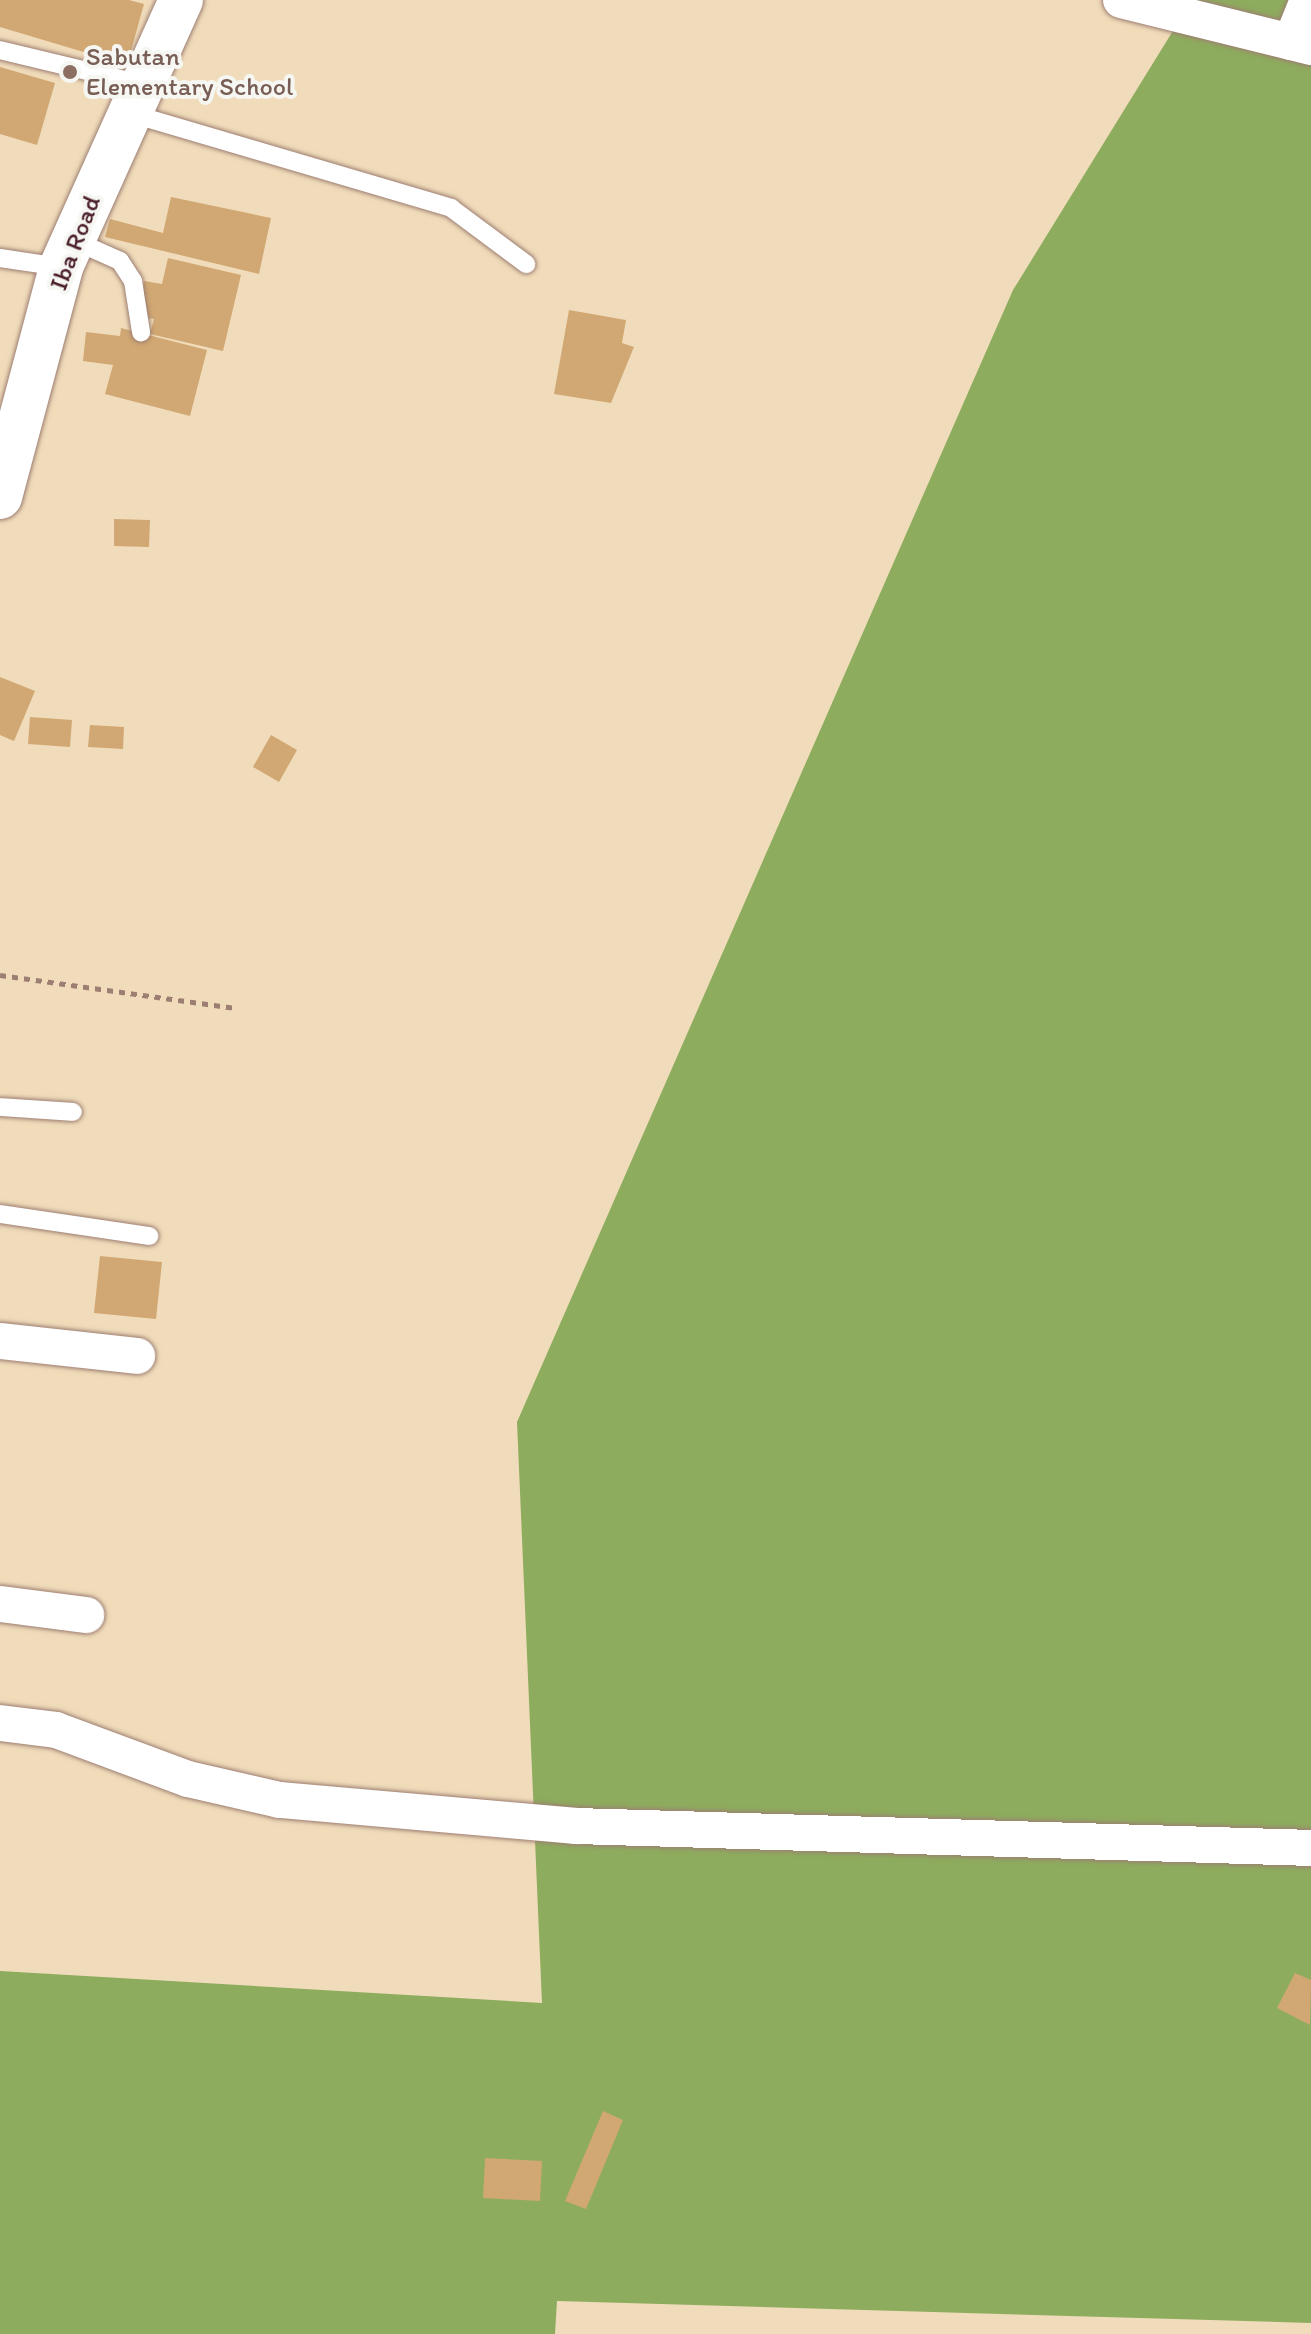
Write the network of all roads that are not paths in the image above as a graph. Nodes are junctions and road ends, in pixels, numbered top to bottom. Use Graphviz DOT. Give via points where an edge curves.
graph roads {
  1 [pos="181,0"];
  2 [pos="1121,0"];
  3 [pos="1308,0"];
  4 [pos="1301,45"];
  5 [pos="0,50"];
  6 [pos="136,98"];
  7 [pos="67,253"];
  8 [pos="0,258"];
  9 [pos="526,264"];
  10 [pos="141,332"];
  11 [pos="0,497"];
  12 [pos="0,1107"];
  13 [pos="73,1112"];
  14 [pos="0,1214"];
  15 [pos="149,1236"];
  16 [pos="0,1341"];
  17 [pos="137,1356"];
  18 [pos="0,1604"];
  19 [pos="86,1615"];
  20 [pos="0,1723"];
  21 [pos="1311,1848"];
  1 -- 6 [label="street, Iba Road"];
  2 -- 4 [label="street"];
  3 -- 4 [label="street"];
  5 -- 6 [label="lane"];
  6 -- 7 [label="street, Iba Road"];
  6 -- 9 [label="lane" via="451,208"];
  7 -- 8 [label="lane"];
  7 -- 10 [label="lane" via="120,261 133,281"];
  7 -- 11 [label="street, Iba Road"];
  12 -- 13 [label="lane"];
  14 -- 15 [label="lane"];
  16 -- 17 [label="street"];
  18 -- 19 [label="street"];
  20 -- 21 [label="street" via="56,1730 188,1779 280,1800 576,1826"];
}
